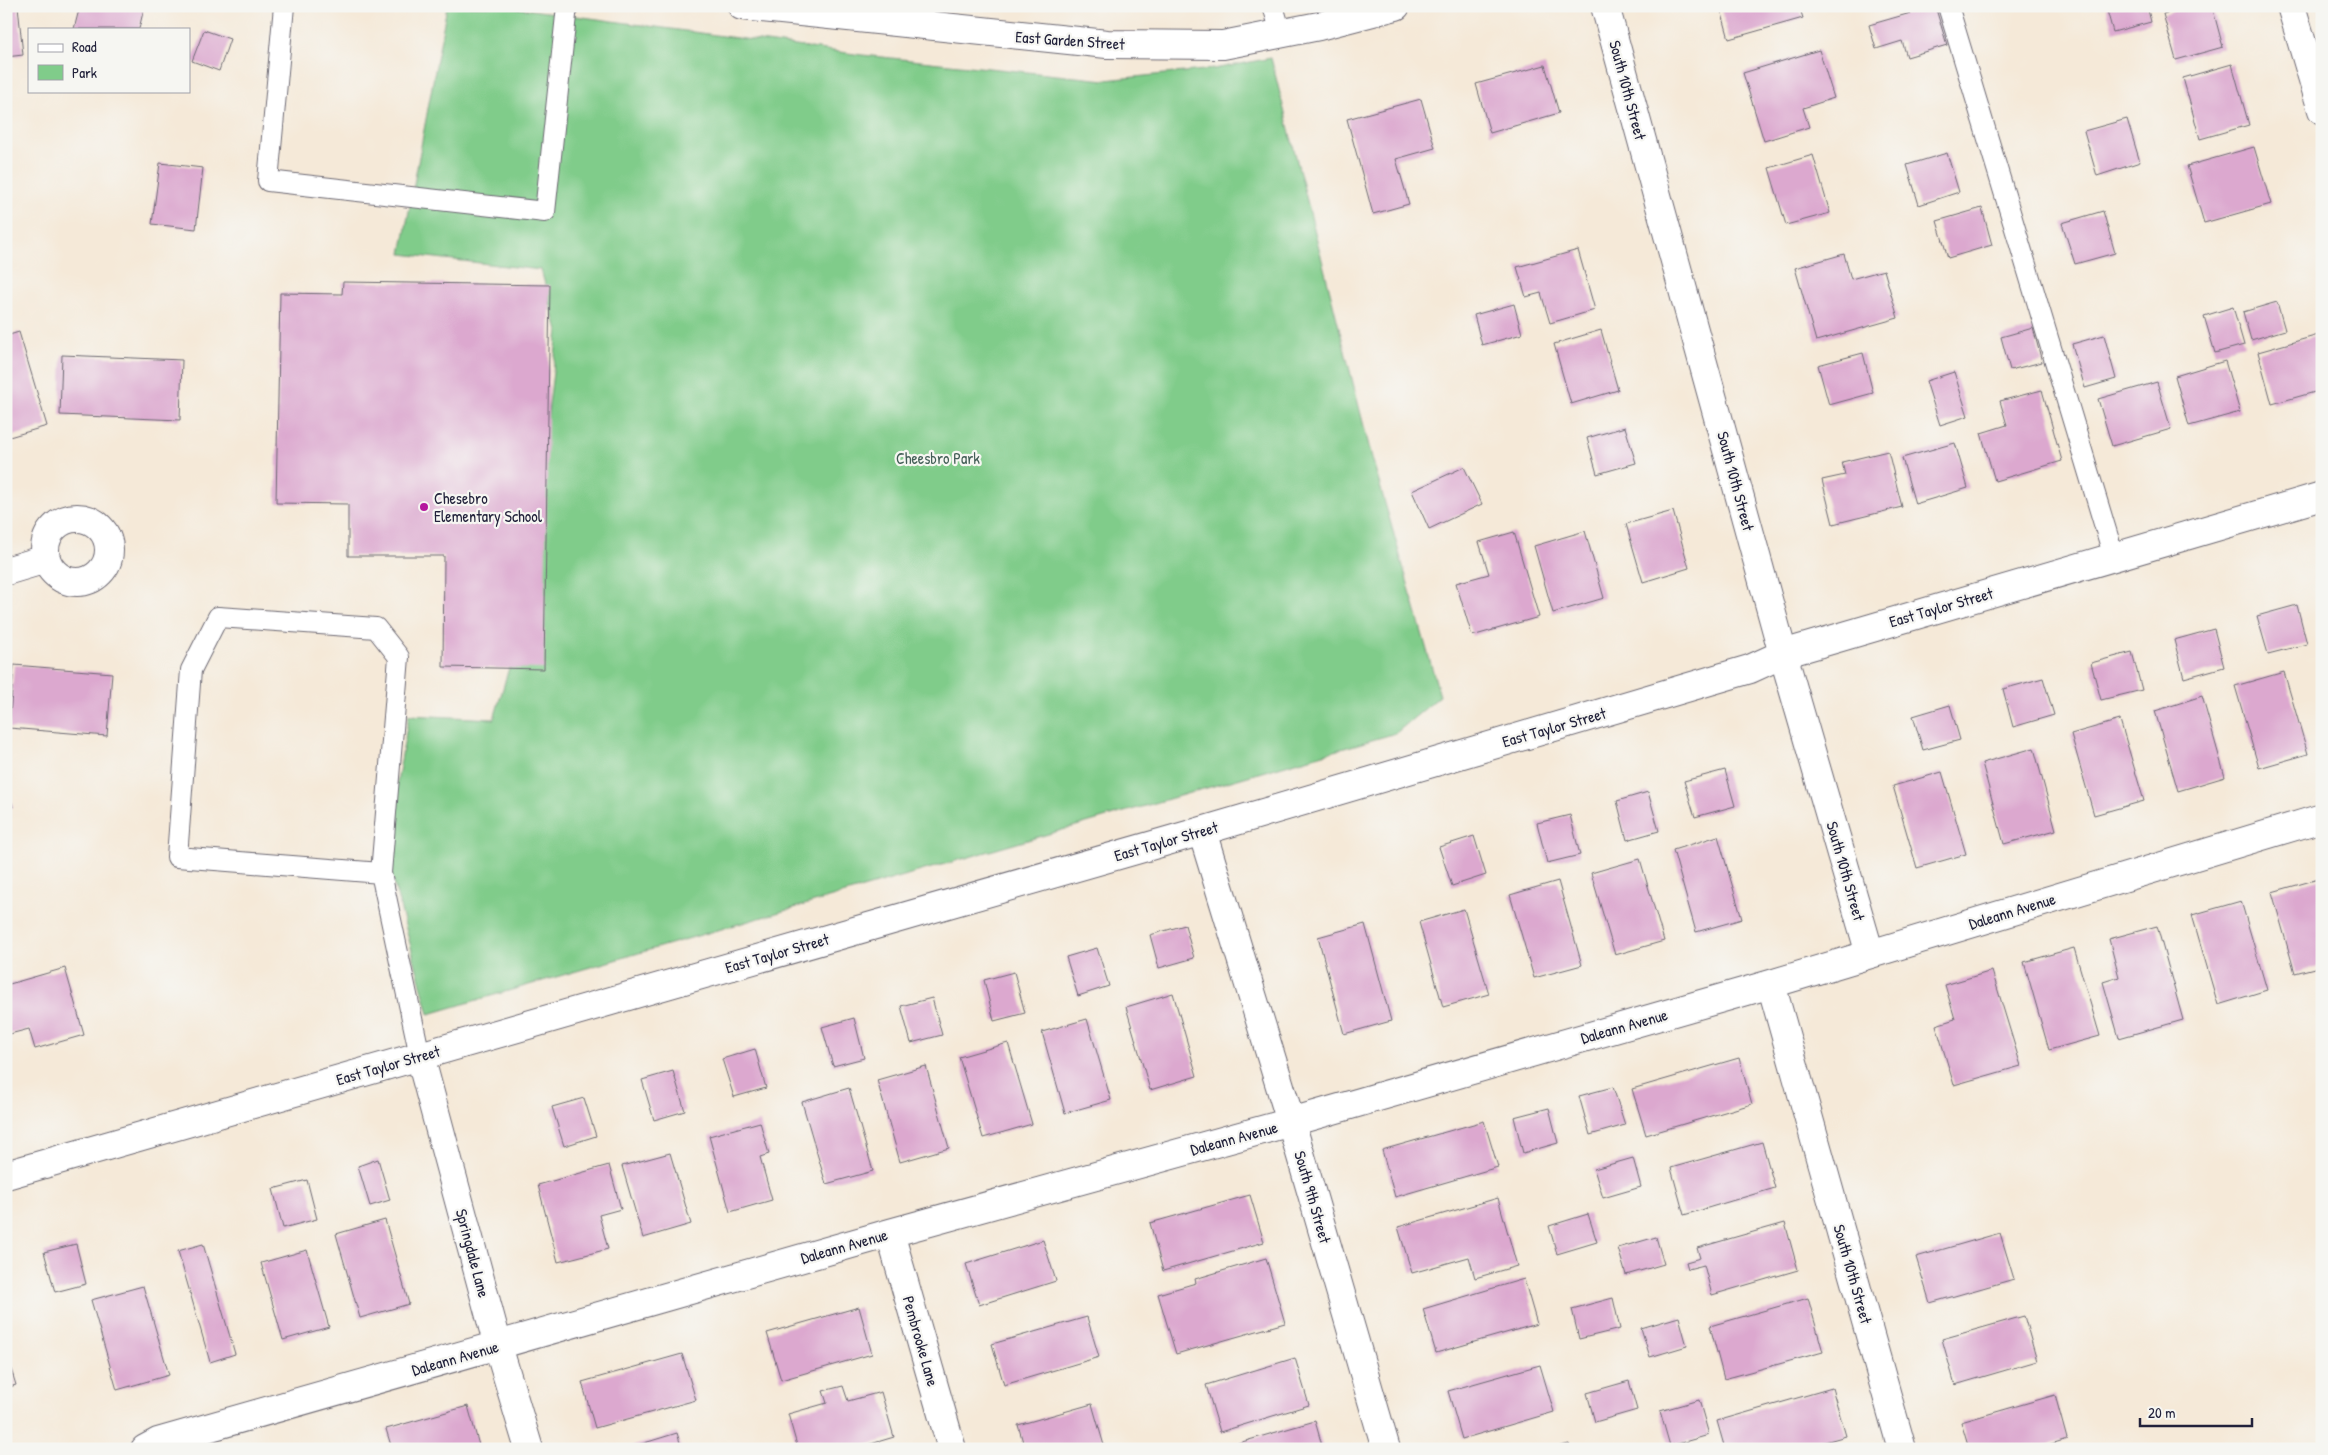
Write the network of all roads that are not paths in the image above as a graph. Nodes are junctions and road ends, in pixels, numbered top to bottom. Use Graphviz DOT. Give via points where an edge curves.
graph roads {
  1 [pos="284,6"];
  2 [pos="568,6"];
  3 [pos="742,6"];
  4 [pos="1273,6"];
  5 [pos="1396,6"];
  6 [pos="1605,6"];
  7 [pos="1948,6"];
  8 [pos="2291,6"];
  9 [pos="1281,34"];
  10 [pos="2322,110"];
  11 [pos="2322,496"];
  12 [pos="2114,557"];
  13 [pos="46,559"];
  14 [pos="6,572"];
  15 [pos="1783,654"];
  16 [pos="2322,818"];
  17 [pos="1202,831"];
  18 [pos="381,874"];
  19 [pos="1870,954"];
  20 [pos="1770,984"];
  21 [pos="420,1056"];
  22 [pos="1291,1122"];
  23 [pos="6,1175"];
  24 [pos="890,1233"];
  25 [pos="498,1346"];
  26 [pos="145,1449"];
  27 [pos="529,1449"];
  28 [pos="952,1449"];
  29 [pos="1386,1449"];
  30 [pos="1902,1449"];
  1 -- 2 [label="lane" via="268,181 545,212"];
  3 -- 9 [label="street, East Garden Street" via="1107,44 1223,45"];
  4 -- 9 [label="lane"];
  5 -- 9 [label="street, East Garden Street"];
  6 -- 15 [label="street, South 10th Street"];
  7 -- 12 [label="lane"];
  8 -- 10 [label="street"];
  11 -- 12 [label="street, East Taylor Street"];
  12 -- 15 [label="street, East Taylor Street"];
  13 -- 14 [label="street"];
  15 -- 17 [label="street, East Taylor Street" via="1750,669"];
  15 -- 19 [label="street, South 10th Street"];
  16 -- 19 [label="street, Daleann Avenue"];
  17 -- 21 [label="street, East Taylor Street"];
  17 -- 22 [label="street, South 9th Street"];
  18 -- 18 [label="lane" via="399,657 376,628 218,617 192,670 177,857"];
  18 -- 21 [label="lane"];
  19 -- 20 [label="street, Daleann Avenue"];
  20 -- 22 [label="street, Daleann Avenue"];
  20 -- 30 [label="street, South 10th Street"];
  21 -- 23 [label="street, East Taylor Street"];
  21 -- 25 [label="street, Springdale Lane"];
  22 -- 24 [label="street, Daleann Avenue"];
  22 -- 29 [label="street, South 9th Street"];
  24 -- 25 [label="street, Daleann Avenue"];
  24 -- 28 [label="street, Pembrooke Lane"];
  25 -- 26 [label="street, Daleann Avenue" via="158,1442"];
  25 -- 27 [label="street, Springdale Lane"];
}
